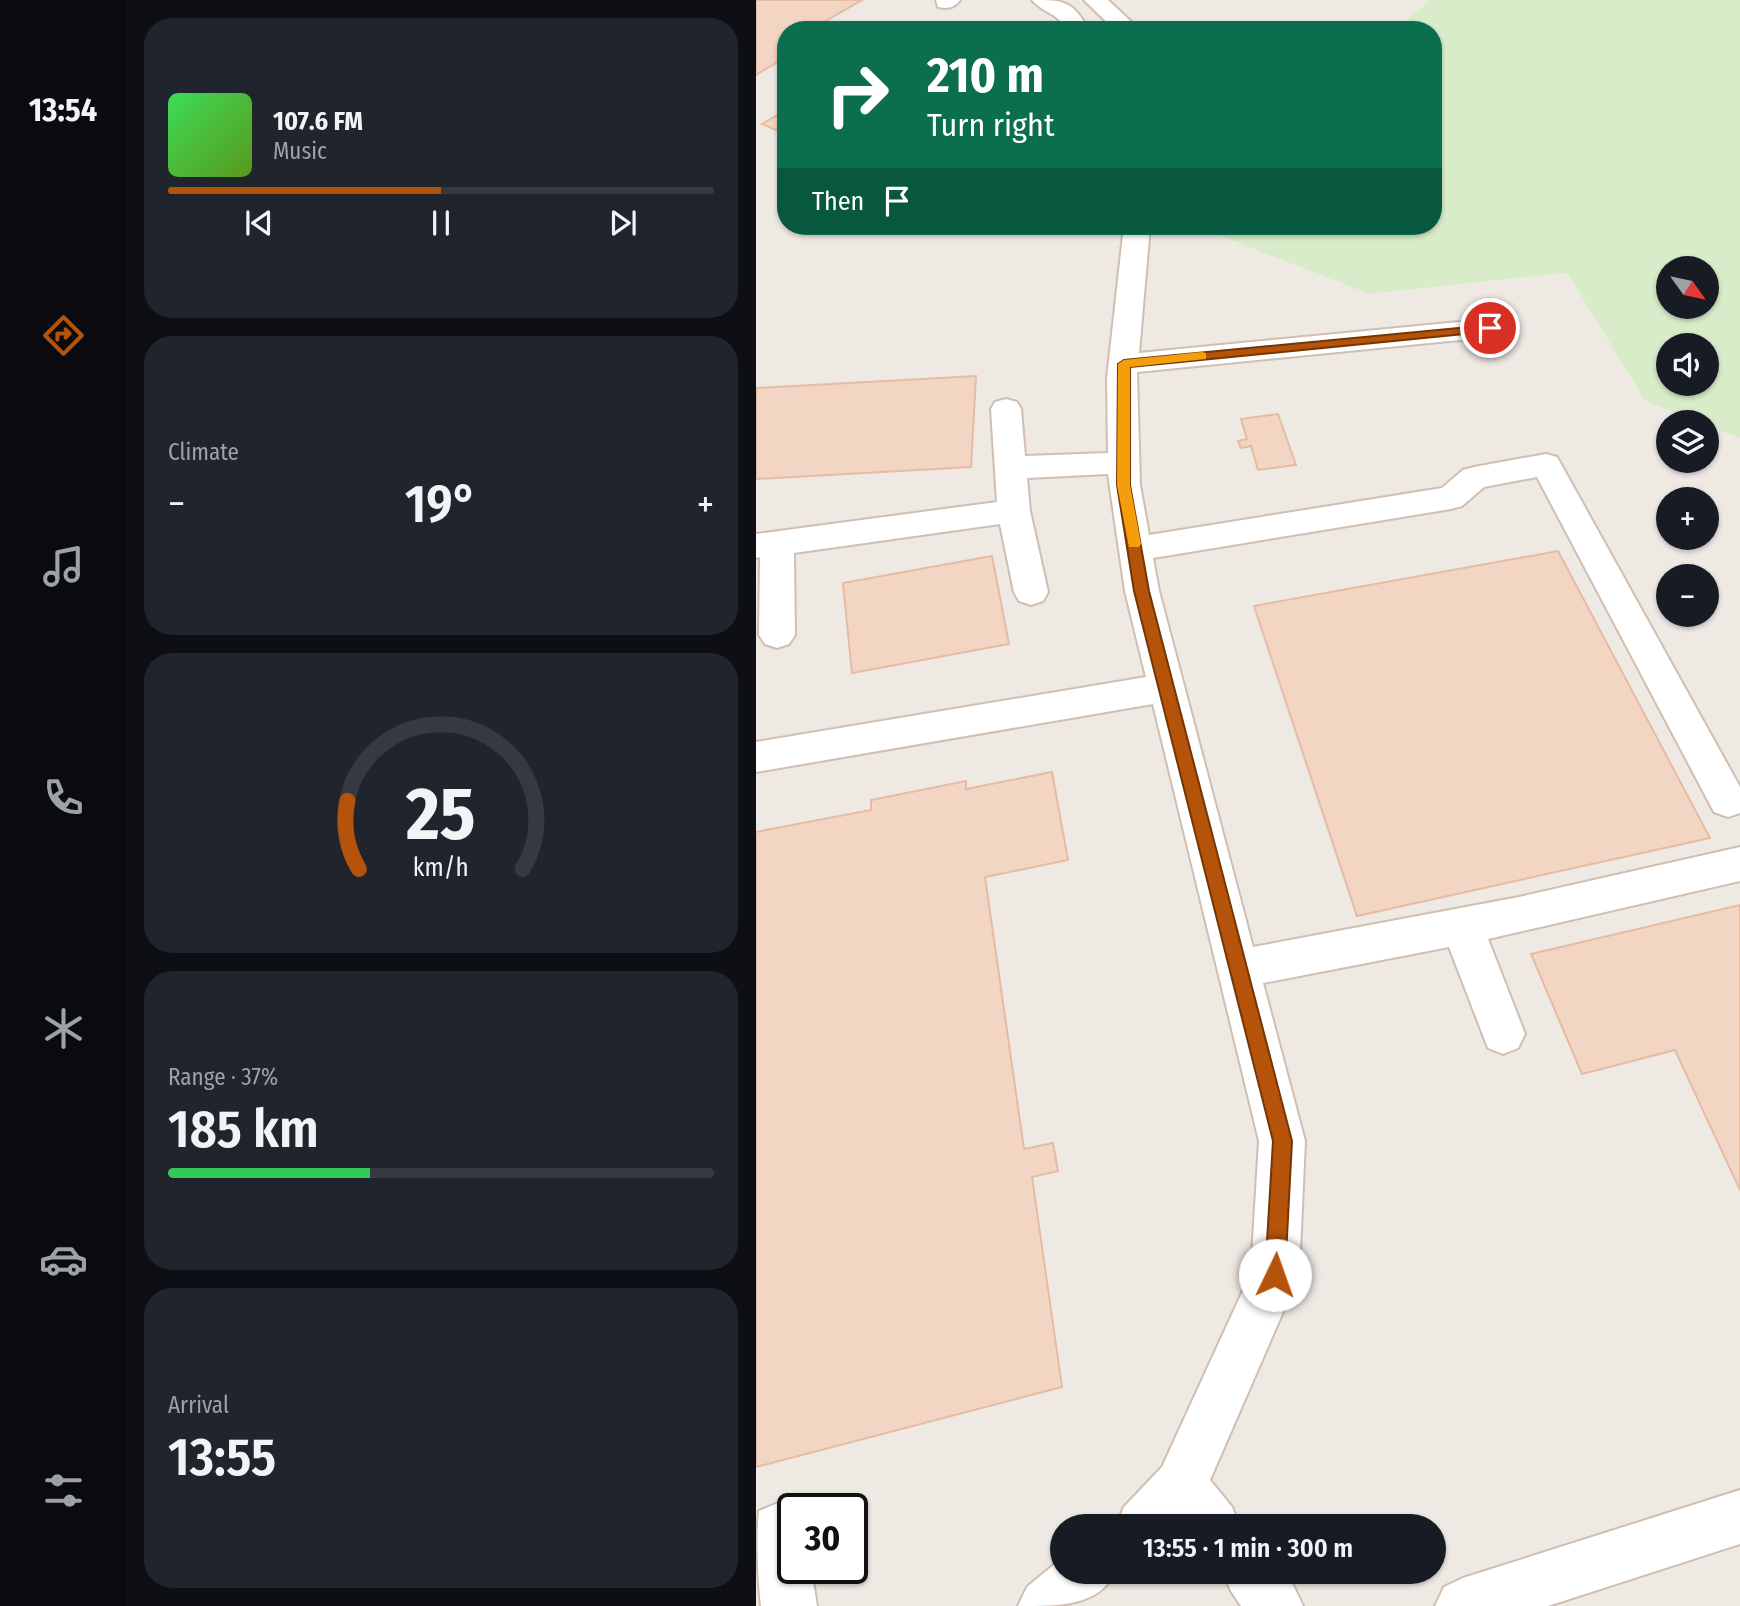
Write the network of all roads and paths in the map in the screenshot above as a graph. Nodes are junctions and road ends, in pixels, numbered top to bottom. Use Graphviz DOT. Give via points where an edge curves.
graph roads {
  1 [pos="1043,0"];
  2 [pos="1095,0"];
  3 [pos="1073,21"];
  4 [pos="1119,21"];
  5 [pos="1136,235"];
  6 [pos="1490,328"];
  7 [pos="1124,364"];
  8 [pos="1006,409"];
  9 [pos="1123,463"];
  10 [pos="1011,468"];
  11 [pos="1014,512"];
  12 [pos="766,545"];
  13 [pos="1135,549"];
  14 [pos="1031,592"];
  15 [pos="777,635"];
  16 [pos="1166,688"];
  17 [pos="756,757"];
  18 [pos="1728,801"];
  19 [pos="1740,864"];
  20 [pos="1462,926"];
  21 [pos="1238,969"];
  22 [pos="1503,1034"];
  23 [pos="1181,1486"];
  24 [pos="1154,1514"];
  25 [pos="1203,1514"];
  26 [pos="1740,1517"];
  27 [pos="786,1584"];
  28 [pos="1073,1584"];
  29 [pos="1259,1584"];
  30 [pos="789,1606"];
  31 [pos="1046,1606"];
  32 [pos="1275,1606"];
  33 [pos="1463,1606"];
  1 -- 3 [label="street"];
  2 -- 4 [label="street"];
  5 -- 7 [label="street"];
  6 -- 7 [label="street"];
  7 -- 9 [label="street"];
  8 -- 10 [label="street"];
  9 -- 10 [label="street"];
  9 -- 13 [label="street"];
  10 -- 11 [label="street"];
  11 -- 12 [label="street"];
  11 -- 14 [label="street"];
  12 -- 15 [label="street"];
  13 -- 16 [label="street"];
  13 -- 18 [label="street" via="1451,498 1474,478 1546,465"];
  16 -- 17 [label="street"];
  16 -- 21 [label="street"];
  19 -- 20 [label="street"];
  20 -- 21 [label="street"];
  20 -- 22 [label="street"];
  21 -- 23 [label="street" via="1282,1141 1275,1275"];
  23 -- 24 [label="street"];
  23 -- 25 [label="street"];
  26 -- 33 [label="street"];
  27 -- 30 [label="street"];
  28 -- 31 [label="street"];
  29 -- 32 [label="street"];
}
